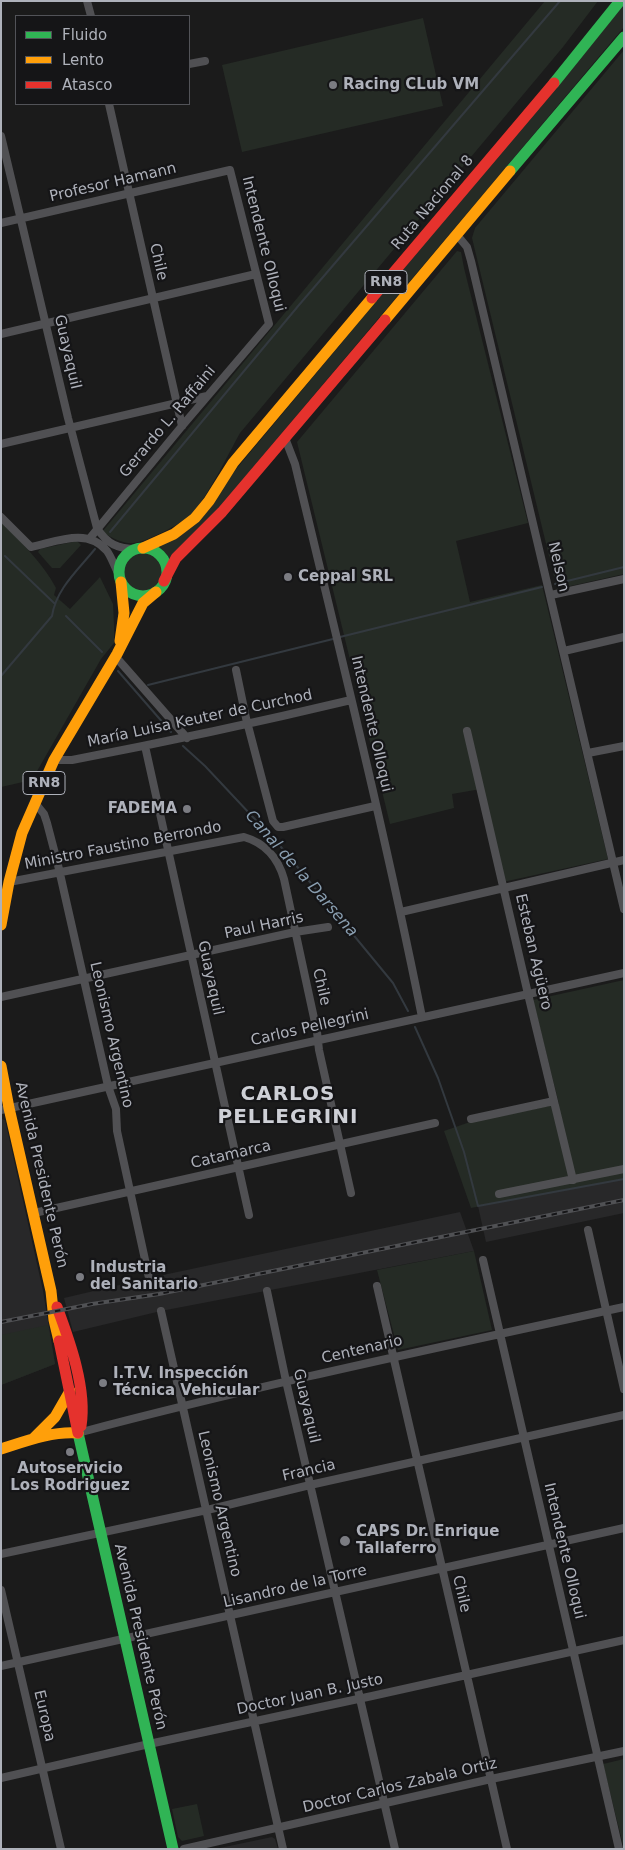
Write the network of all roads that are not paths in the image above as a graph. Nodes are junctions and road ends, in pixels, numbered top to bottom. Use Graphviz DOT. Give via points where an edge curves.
graph roads {
  1 [pos="87,1"];
  2 [pos="620,1"];
  3 [pos="90,15"];
  4 [pos="624,37"];
  5 [pos="206,61"];
  6 [pos="190,64"];
  7 [pos="109,105"];
  8 [pos="1,136"];
  9 [pos="230,170"];
  10 [pos="128,194"];
  11 [pos="22,218"];
  12 [pos="1,223"];
  13 [pos="457,235"];
  14 [pos="256,274"];
  15 [pos="152,298"];
  16 [pos="46,323"];
  17 [pos="269,324"];
  18 [pos="1,334"];
  19 [pos="207,396"];
  20 [pos="176,404"];
  21 [pos="182,426"];
  22 [pos="71,428"];
  23 [pos="286,438"];
  24 [pos="1,444"];
  25 [pos="1,518"];
  26 [pos="97,528"];
  27 [pos="90,538"];
  28 [pos="139,549"];
  29 [pos="624,578"];
  30 [pos="120,579"];
  31 [pos="164,582"];
  32 [pos="156,592"];
  33 [pos="551,595"];
  34 [pos="624,637"];
  35 [pos="564,651"];
  36 [pos="116,655"];
  37 [pos="236,670"];
  38 [pos="351,700"];
  39 [pos="248,725"];
  40 [pos="467,731"];
  41 [pos="186,738"];
  42 [pos="145,746"];
  43 [pos="624,746"];
  44 [pos="588,753"];
  45 [pos="54,760"];
  46 [pos="34,803"];
  47 [pos="375,806"];
  48 [pos="168,850"];
  49 [pos="267,850"];
  50 [pos="624,860"];
  51 [pos="613,862"];
  52 [pos="60,871"];
  53 [pos="504,888"];
  54 [pos="6,889"];
  55 [pos="624,909"];
  56 [pos="401,912"];
  57 [pos="1,925"];
  58 [pos="328,927"];
  59 [pos="295,932"];
  60 [pos="191,956"];
  61 [pos="624,972"];
  62 [pos="83,979"];
  63 [pos="528,994"];
  64 [pos="1,997"];
  65 [pos="422,1017"];
  66 [pos="318,1040"];
  67 [pos="215,1063"];
  68 [pos="1,1066"];
  69 [pos="108,1086"];
  70 [pos="554,1101"];
  71 [pos="5,1109"];
  72 [pos="471,1119"];
  73 [pos="435,1123"];
  74 [pos="341,1145"];
  75 [pos="238,1167"];
  76 [pos="624,1169"];
  77 [pos="573,1180"];
  78 [pos="131,1192"];
  79 [pos="351,1193"];
  80 [pos="499,1194"];
  81 [pos="34,1213"];
  82 [pos="249,1215"];
  83 [pos="588,1230"];
  84 [pos="483,1260"];
  85 [pos="149,1278"];
  86 [pos="378,1286"];
  87 [pos="267,1290"];
  88 [pos="51,1291"];
  89 [pos="624,1307"];
  90 [pos="161,1311"];
  91 [pos="606,1311"];
  92 [pos="500,1333"];
  93 [pos="393,1358"];
  94 [pos="286,1381"];
  95 [pos="624,1388"];
  96 [pos="70,1392"];
  97 [pos="183,1405"];
  98 [pos="624,1415"];
  99 [pos="78,1432"];
  100 [pos="524,1438"];
  101 [pos="32,1439"];
  102 [pos="6,1448"];
  103 [pos="417,1461"];
  104 [pos="310,1485"];
  105 [pos="207,1510"];
  106 [pos="624,1528"];
  107 [pos="100,1532"];
  108 [pos="549,1544"];
  109 [pos="1,1554"];
  110 [pos="442,1568"];
  111 [pos="1,1590"];
  112 [pos="336,1592"];
  113 [pos="230,1615"];
  114 [pos="124,1639"];
  115 [pos="624,1640"];
  116 [pos="572,1651"];
  117 [pos="18,1662"];
  118 [pos="1,1666"];
  119 [pos="466,1675"];
  120 [pos="360,1699"];
  121 [pos="254,1721"];
  122 [pos="149,1744"];
  123 [pos="624,1750"];
  124 [pos="597,1756"];
  125 [pos="42,1769"];
  126 [pos="1,1778"];
  127 [pos="491,1779"];
  128 [pos="385,1803"];
  129 [pos="279,1828"];
  130 [pos="61,1849"];
  131 [pos="173,1849"];
  132 [pos="184,1849"];
  133 [pos="284,1849"];
  134 [pos="395,1849"];
  135 [pos="506,1849"];
  136 [pos="619,1849"];
  1 -- 3 [label="street"];
  2 -- 28 [label="main road, Ruta Nacional 8 / RN8" via="233,463 204,508 178,532"];
  4 -- 13 [label="main road, RN8"];
  5 -- 6 [label="street"];
  7 -- 10 [label="street, Chile"];
  8 -- 11 [label="street, Guayaquil"];
  9 -- 10 [label="street, Profesor Hamann"];
  9 -- 14 [label="street, Intendente Olloqui"];
  10 -- 11 [label="street, Profesor Hamann"];
  10 -- 15 [label="street, Chile"];
  11 -- 12 [label="street, Profesor Hamann"];
  11 -- 16 [label="street, Guayaquil"];
  13 -- 23 [label="main road, RN8"];
  13 -- 33 [label="street, Nelson" via="467,247 471,261"];
  14 -- 15 [label="street"];
  14 -- 17 [label="street, Intendente Olloqui"];
  15 -- 16 [label="street"];
  15 -- 20 [label="street, Chile"];
  16 -- 18 [label="street"];
  16 -- 22 [label="street, Guayaquil"];
  17 -- 19 [label="street, Gerardo L. Raffaini"];
  19 -- 20 [label="street"];
  19 -- 21 [label="street, Gerardo L. Raffaini"];
  20 -- 21 [label="street, Chile"];
  20 -- 22 [label="street"];
  21 -- 26 [label="street, Gerardo L. Raffaini"];
  22 -- 24 [label="street"];
  22 -- 26 [label="street, Guayaquil"];
  23 -- 31 [label="main road, RN8" via="222,512 176,558"];
  23 -- 38 [label="street, Intendente Olloqui" via="296,464"];
  25 -- 27 [label="street" via="31,547 80,536"];
  26 -- 27 [label="street, Gerardo L. Raffaini"];
  26 -- 28 [label="street, Guayaquil" via="108,543 124,549"];
  27 -- 30 [label="street" via="107,551"];
  28 -- 30 [label="main road, RN8" via="124,556"];
  28 -- 31 [label="main road" via="160,556 166,568"];
  29 -- 33 [label="street"];
  30 -- 32 [label="main road" via="136,595"];
  30 -- 36 [label="main road, RN8" via="124,613"];
  31 -- 32 [label="main road, RN8"];
  32 -- 36 [label="main road, RN8" via="143,603"];
  33 -- 35 [label="street, Nelson"];
  34 -- 35 [label="street"];
  35 -- 44 [label="street, Nelson"];
  36 -- 41 [label="street"];
  36 -- 45 [label="main road, RN8"];
  37 -- 39 [label="street"];
  38 -- 39 [label="street, María Luisa Keuter de Curchod"];
  38 -- 47 [label="street, Intendente Olloqui"];
  39 -- 41 [label="street, María Luisa Keuter de Curchod"];
  39 -- 47 [label="street" via="273,820 278,827"];
  40 -- 53 [label="street, Esteban Agüero"];
  41 -- 42 [label="street, María Luisa Keuter de Curchod"];
  42 -- 45 [label="street, María Luisa Keuter de Curchod" via="72,760"];
  42 -- 48 [label="street, Guayaquil"];
  43 -- 44 [label="street"];
  44 -- 51 [label="street, Nelson"];
  45 -- 46 [label="main road, RN8"];
  46 -- 52 [label="street, Leonismo Argentino" via="44,814"];
  46 -- 54 [label="main road, RN8"];
  47 -- 56 [label="street, Intendente Olloqui"];
  48 -- 49 [label="street, Ministro Faustino Berrondo" via="244,837"];
  48 -- 52 [label="street, Ministro Faustino Berrondo"];
  48 -- 60 [label="street, Guayaquil"];
  49 -- 59 [label="street, Chile" via="281,868"];
  50 -- 51 [label="street"];
  51 -- 53 [label="street"];
  51 -- 55 [label="street, Nelson"];
  52 -- 54 [label="street, Ministro Faustino Berrondo"];
  52 -- 62 [label="street, Leonismo Argentino"];
  53 -- 56 [label="street"];
  53 -- 63 [label="street, Esteban Agüero"];
  54 -- 57 [label="main road, RN8"];
  56 -- 65 [label="street, Intendente Olloqui"];
  58 -- 59 [label="street, Paul Harris"];
  59 -- 60 [label="street, Paul Harris"];
  59 -- 66 [label="street, Chile"];
  60 -- 62 [label="street, Paul Harris"];
  60 -- 67 [label="street, Guayaquil"];
  61 -- 63 [label="street, Carlos Pellegrini"];
  62 -- 64 [label="street, Paul Harris"];
  62 -- 69 [label="street, Leonismo Argentino"];
  63 -- 65 [label="street, Carlos Pellegrini"];
  63 -- 70 [label="street, Esteban Agüero"];
  65 -- 66 [label="street, Carlos Pellegrini"];
  66 -- 67 [label="street, Carlos Pellegrini"];
  66 -- 74 [label="street, Chile"];
  67 -- 69 [label="street, Carlos Pellegrini"];
  67 -- 75 [label="street, Guayaquil"];
  68 -- 71 [label="main road, Avenida Presidente Perón"];
  69 -- 71 [label="street, Carlos Pellegrini"];
  69 -- 78 [label="street, Leonismo Argentino" via="116,1109 117,1131"];
  70 -- 72 [label="street"];
  70 -- 77 [label="street, Esteban Agüero"];
  71 -- 81 [label="main road, Avenida Presidente Perón"];
  73 -- 74 [label="street, Catamarca"];
  74 -- 75 [label="street, Catamarca"];
  74 -- 79 [label="street, Chile"];
  75 -- 78 [label="street, Catamarca"];
  75 -- 82 [label="street, Guayaquil"];
  76 -- 77 [label="street"];
  77 -- 80 [label="street"];
  78 -- 81 [label="street, Catamarca"];
  78 -- 85 [label="street, Leonismo Argentino"];
  81 -- 88 [label="main road, Avenida Presidente Perón"];
  83 -- 91 [label="street"];
  84 -- 92 [label="street, Intendente Olloqui"];
  86 -- 93 [label="street, Chile"];
  87 -- 94 [label="street, Guayaquil"];
  88 -- 96 [label="main road, Avenida Presidente Perón"];
  88 -- 99 [label="main road, Avenida Presidente Perón" via="64,1325 82,1401 84,1419"];
  89 -- 91 [label="street, Centenario"];
  90 -- 97 [label="street, Leonismo Argentino"];
  91 -- 92 [label="street, Centenario"];
  91 -- 95 [label="street"];
  92 -- 93 [label="street, Centenario"];
  92 -- 100 [label="street, Intendente Olloqui"];
  93 -- 94 [label="street, Centenario"];
  93 -- 103 [label="street, Chile"];
  94 -- 97 [label="street, Centenario"];
  94 -- 104 [label="street, Guayaquil"];
  96 -- 99 [label="main road, Avenida Presidente Perón"];
  96 -- 101 [label="main road" via="45,1429"];
  97 -- 99 [label="street, Centenario"];
  97 -- 105 [label="street, Leonismo Argentino"];
  98 -- 100 [label="street, Francia"];
  99 -- 101 [label="main road"];
  99 -- 102 [label="main road" via="67,1438"];
  99 -- 107 [label="main road, Avenida Presidente Perón"];
  100 -- 103 [label="street, Francia"];
  100 -- 108 [label="street, Intendente Olloqui"];
  101 -- 102 [label="main road"];
  103 -- 104 [label="street, Francia"];
  103 -- 110 [label="street, Chile"];
  104 -- 105 [label="street, Francia"];
  104 -- 112 [label="street, Guayaquil"];
  105 -- 107 [label="street, Francia"];
  105 -- 113 [label="street, Leonismo Argentino"];
  106 -- 108 [label="street, Lisandro de la Torre"];
  107 -- 109 [label="street, Francia"];
  107 -- 114 [label="main road, Avenida Presidente Perón"];
  108 -- 110 [label="street, Lisandro de la Torre"];
  108 -- 116 [label="street, Intendente Olloqui"];
  110 -- 112 [label="street, Lisandro de la Torre"];
  110 -- 119 [label="street, Chile"];
  111 -- 117 [label="street, Europa"];
  112 -- 113 [label="street, Lisandro de la Torre"];
  112 -- 120 [label="street, Guayaquil"];
  113 -- 114 [label="street, Lisandro de la Torre"];
  113 -- 121 [label="street, Leonismo Argentino"];
  114 -- 117 [label="street, Lisandro de la Torre"];
  114 -- 122 [label="main road, Avenida Presidente Perón"];
  115 -- 116 [label="street, Doctor Juan B. Justo"];
  116 -- 119 [label="street, Doctor Juan B. Justo"];
  116 -- 124 [label="street, Intendente Olloqui"];
  117 -- 118 [label="street, Lisandro de la Torre"];
  117 -- 125 [label="street, Europa"];
  119 -- 120 [label="street, Doctor Juan B. Justo"];
  119 -- 127 [label="street, Chile"];
  120 -- 121 [label="street, Doctor Juan B. Justo"];
  120 -- 128 [label="street, Guayaquil"];
  121 -- 122 [label="street, Doctor Juan B. Justo"];
  121 -- 129 [label="street, Leonismo Argentino"];
  122 -- 125 [label="street, Doctor Juan B. Justo"];
  122 -- 131 [label="main road, Avenida Presidente Perón"];
  123 -- 124 [label="street, Doctor Carlos Zabala Ortiz"];
  124 -- 127 [label="street, Doctor Carlos Zabala Ortiz"];
  124 -- 136 [label="street, Intendente Olloqui"];
  125 -- 126 [label="street, Doctor Juan B. Justo"];
  125 -- 130 [label="street, Europa"];
  127 -- 128 [label="street, Doctor Carlos Zabala Ortiz"];
  127 -- 135 [label="street, Chile"];
  128 -- 129 [label="street, Doctor Carlos Zabala Ortiz"];
  128 -- 134 [label="street, Guayaquil"];
  129 -- 132 [label="street, Doctor Carlos Zabala Ortiz"];
  129 -- 133 [label="street, Leonismo Argentino"];
}
